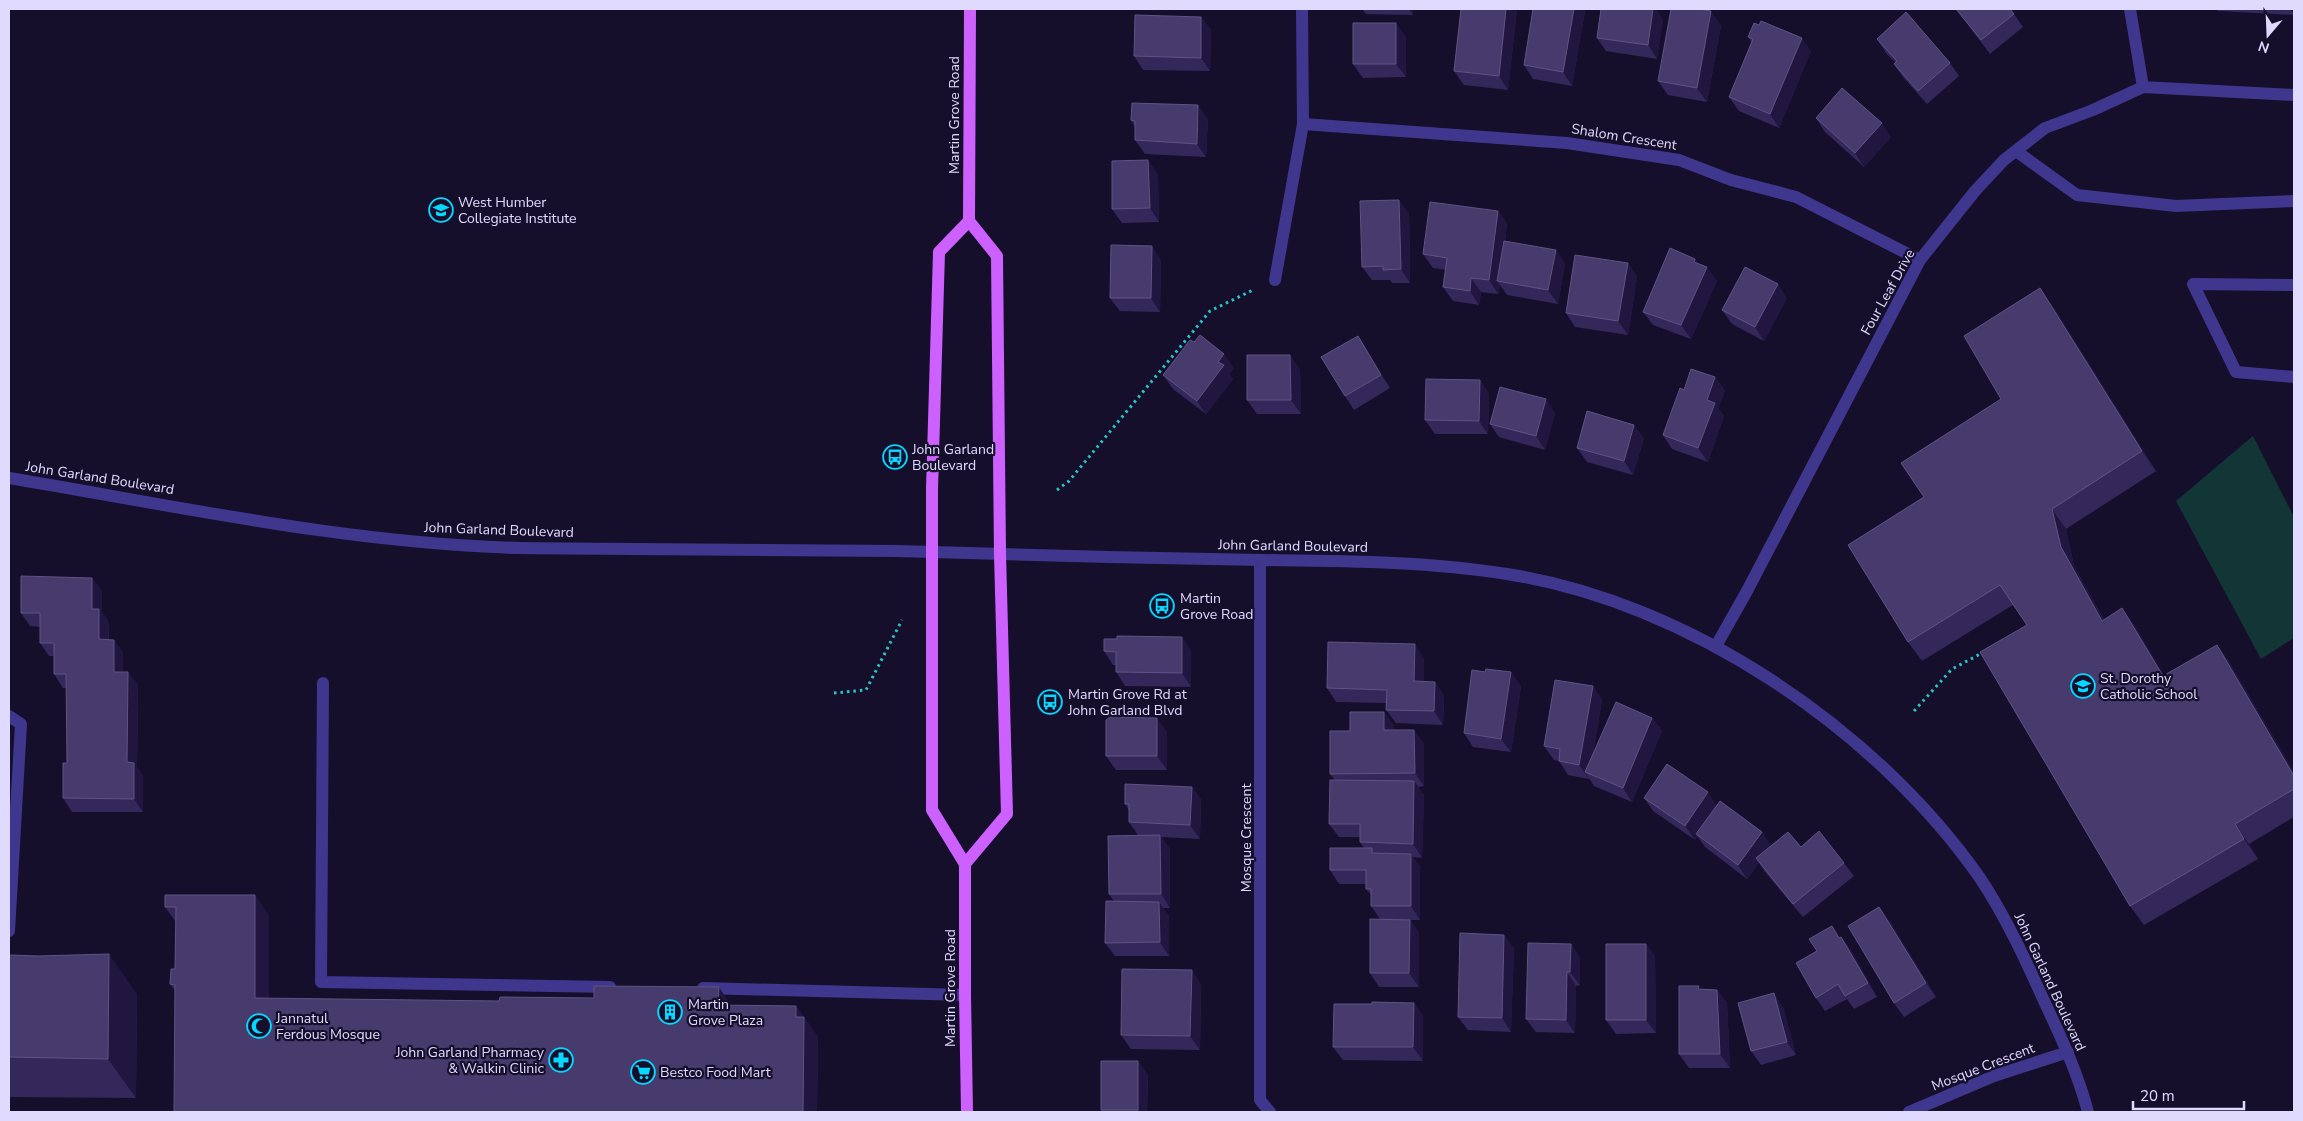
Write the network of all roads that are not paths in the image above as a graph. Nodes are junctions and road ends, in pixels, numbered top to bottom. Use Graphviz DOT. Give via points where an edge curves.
graph roads {
  1 [pos="970,9"];
  2 [pos="1302,9"];
  3 [pos="2130,9"];
  4 [pos="2143,87"];
  5 [pos="2294,95"];
  6 [pos="1303,124"];
  7 [pos="2016,151"];
  8 [pos="2294,201"];
  9 [pos="969,221"];
  10 [pos="1920,260"];
  11 [pos="1275,280"];
  12 [pos="2294,285"];
  13 [pos="2294,377"];
  14 [pos="9,478"];
  15 [pos="932,552"];
  16 [pos="1000,554"];
  17 [pos="1260,560"];
  18 [pos="1716,646"];
  19 [pos="324,683"];
  20 [pos="9,716"];
  21 [pos="965,864"];
  22 [pos="9,931"];
  23 [pos="621,987"];
  24 [pos="687,988"];
  25 [pos="964,994"];
  26 [pos="2068,1052"];
  27 [pos="967,1112"];
  28 [pos="1270,1112"];
  29 [pos="1909,1112"];
  30 [pos="2088,1112"];
  1 -- 9 [label="main road, Martin Grove Road"];
  2 -- 6 [label="street"];
  3 -- 4 [label="street"];
  4 -- 5 [label="street, Four Leaf Drive"];
  4 -- 7 [label="street, Four Leaf Drive" via="2045,128"];
  6 -- 10 [label="street, Shalom Crescent" via="1567,143 1679,160 1731,180 1796,197"];
  6 -- 11 [label="street"];
  7 -- 8 [label="street" via="2077,195 2176,206"];
  7 -- 10 [label="street, Four Leaf Drive" via="1975,191"];
  9 -- 15 [label="main road" via="940,252"];
  9 -- 16 [label="main road" via="997,256"];
  10 -- 18 [label="street, Four Leaf Drive"];
  12 -- 13 [label="street" via="2193,284 2236,372"];
  14 -- 15 [label="street, John Garland Boulevard" via="402,542 514,548"];
  15 -- 16 [label="street, John Garland Boulevard"];
  15 -- 21 [label="main road" via="932,810"];
  16 -- 17 [label="street, John Garland Boulevard"];
  16 -- 21 [label="main road" via="1007,814"];
  17 -- 18 [label="street, John Garland Boulevard" via="1345,560 1509,574 1569,587 1642,612"];
  17 -- 28 [label="street, Mosque Crescent" via="1260,1100"];
  18 -- 26 [label="street, John Garland Boulevard" via="1768,678 1845,734 1934,819 1982,881 2021,950"];
  19 -- 23 [label="street" via="321,982"];
  20 -- 22 [label="street" via="21,724"];
  21 -- 25 [label="main road, Martin Grove Road"];
  24 -- 25 [label="street"];
  25 -- 27 [label="main road, Martin Grove Road"];
  26 -- 29 [label="street, Mosque Crescent" via="1994,1076"];
  26 -- 30 [label="street, John Garland Boulevard"];
}
